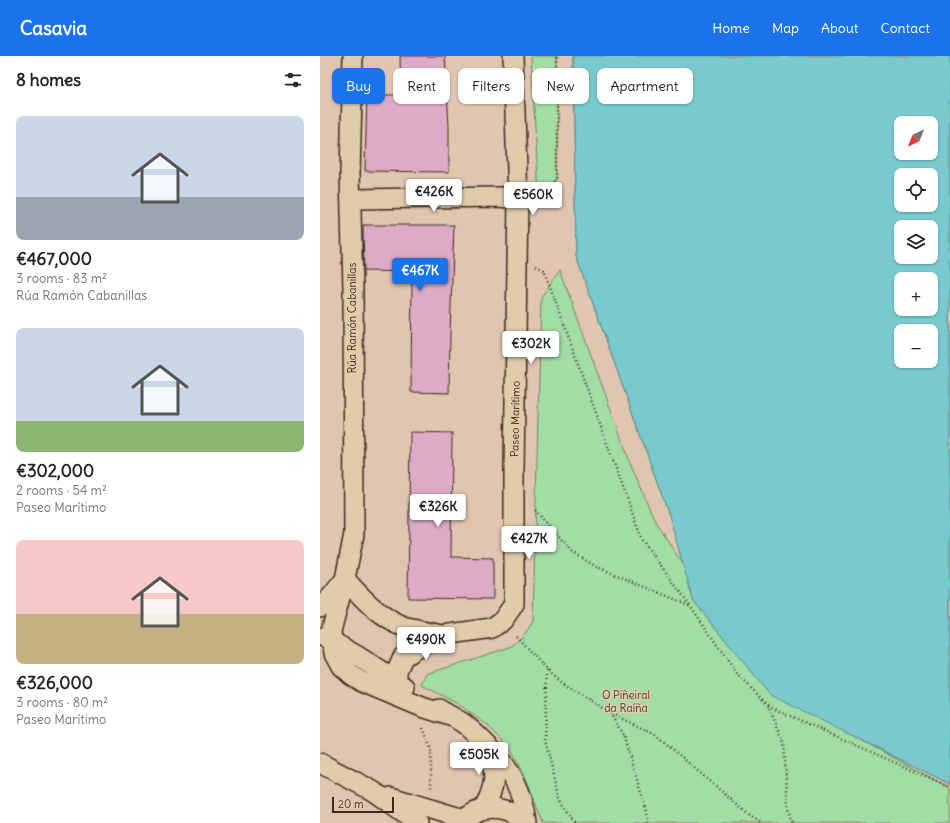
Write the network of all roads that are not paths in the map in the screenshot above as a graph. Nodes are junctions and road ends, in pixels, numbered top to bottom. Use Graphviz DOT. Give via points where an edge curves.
graph roads {
  1 [pos="353,56"];
  2 [pos="513,56"];
  3 [pos="351,199"];
  4 [pos="518,199"];
  5 [pos="345,579"];
  6 [pos="320,607"];
  7 [pos="444,635"];
  8 [pos="326,638"];
  9 [pos="397,681"];
  10 [pos="450,716"];
  11 [pos="486,744"];
  12 [pos="320,763"];
  13 [pos="373,790"];
  14 [pos="484,809"];
  15 [pos="463,821"];
  16 [pos="417,823"];
  17 [pos="527,823"];
  1 -- 3 [label="street, Rúa Ramón Cabanillas"];
  2 -- 4 [label="street, Paseo Marítimo"];
  3 -- 4 [label="street"];
  3 -- 5 [label="street, Rúa Ramón Cabanillas" via="354,534"];
  4 -- 7 [label="street, Paseo Marítimo" via="514,604 504,620 492,628"];
  5 -- 6 [label="street, Rúa Ramón Cabanillas"];
  5 -- 7 [label="street" via="364,600 392,621 406,627"];
  5 -- 8 [label="street" via="331,631"];
  7 -- 9 [label="street, Paseo Marítimo" via="403,657 397,671"];
  8 -- 9 [label="street"];
  8 -- 10 [label="street" via="341,666 362,682"];
  9 -- 10 [label="street"];
  10 -- 11 [label="street" via="476,733"];
  11 -- 14 [label="street" via="495,776"];
  11 -- 17 [label="street" via="502,760 515,779 526,810"];
  12 -- 13 [label="street"];
  13 -- 15 [label="street"];
  13 -- 16 [label="street"];
  14 -- 15 [label="street" via="474,812"];
  14 -- 17 [label="street" via="508,811"];
}
